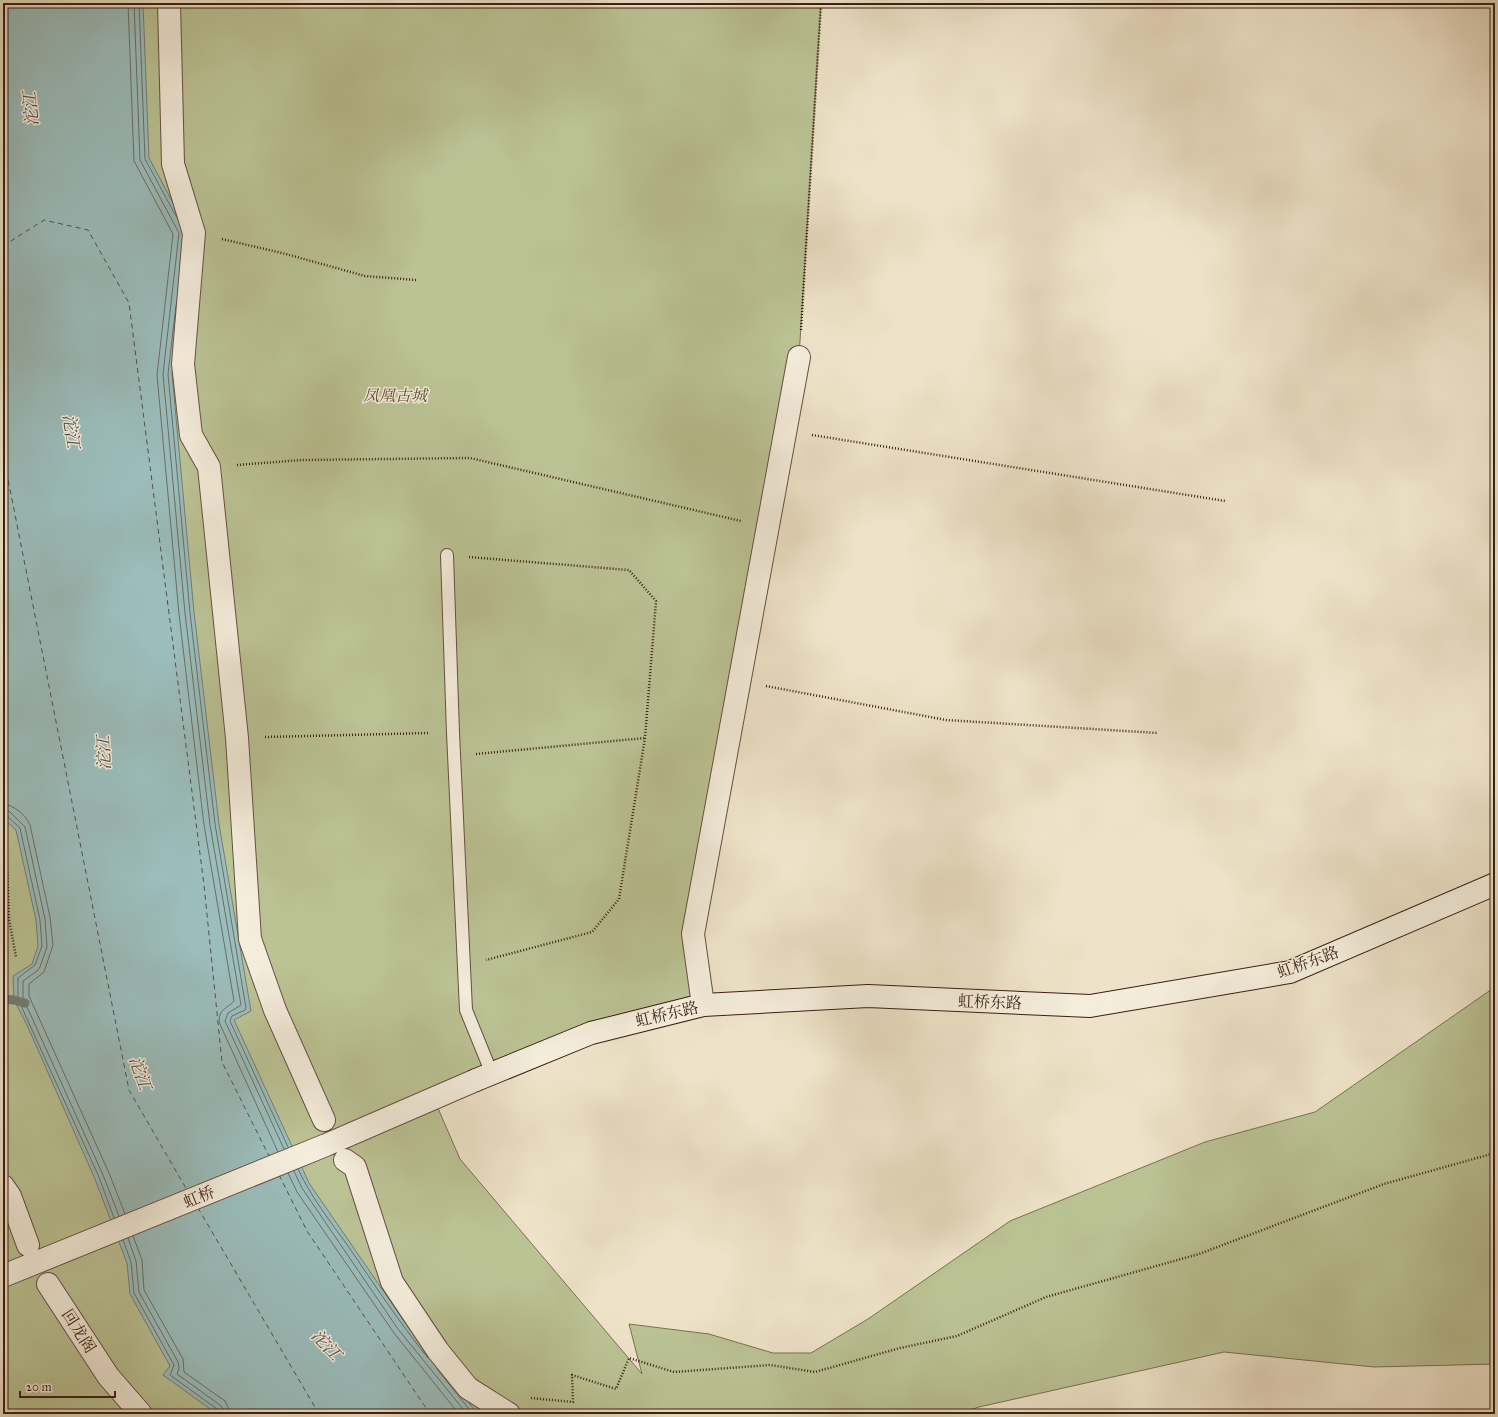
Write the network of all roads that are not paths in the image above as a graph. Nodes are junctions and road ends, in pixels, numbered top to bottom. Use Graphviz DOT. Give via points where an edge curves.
graph roads {
  1 [pos="169,3"];
  2 [pos="799,357"];
  3 [pos="447,555"];
  4 [pos="1495,884"];
  5 [pos="703,1005"];
  6 [pos="484,1077"];
  7 [pos="324,1120"];
  8 [pos="326,1145"];
  9 [pos="345,1160"];
  10 [pos="3,1186"];
  11 [pos="28,1245"];
  12 [pos="3,1276"];
  13 [pos="48,1284"];
  14 [pos="141,1414"];
  15 [pos="509,1414"];
  1 -- 7 [label="street" via="173,164 194,233 183,364 191,435 209,467 238,738 250,938 275,1010"];
  2 -- 5 [label="street" via="693,934"];
  3 -- 6 [label="lane" via="466,1010"];
  4 -- 5 [label="street, 虹桥东路" via="1290,972 1090,1006 868,996"];
  5 -- 6 [label="street, 虹桥东路" via="591,1033"];
  6 -- 8 [label="street, 虹桥东路"];
  8 -- 12 [label="street, 虹桥"];
  9 -- 15 [label="street" via="355,1167 392,1282 438,1351 468,1388"];
  10 -- 11 [label="street" via="10,1196"];
  13 -- 14 [label="street, 回龙阁" via="108,1376"];
}
